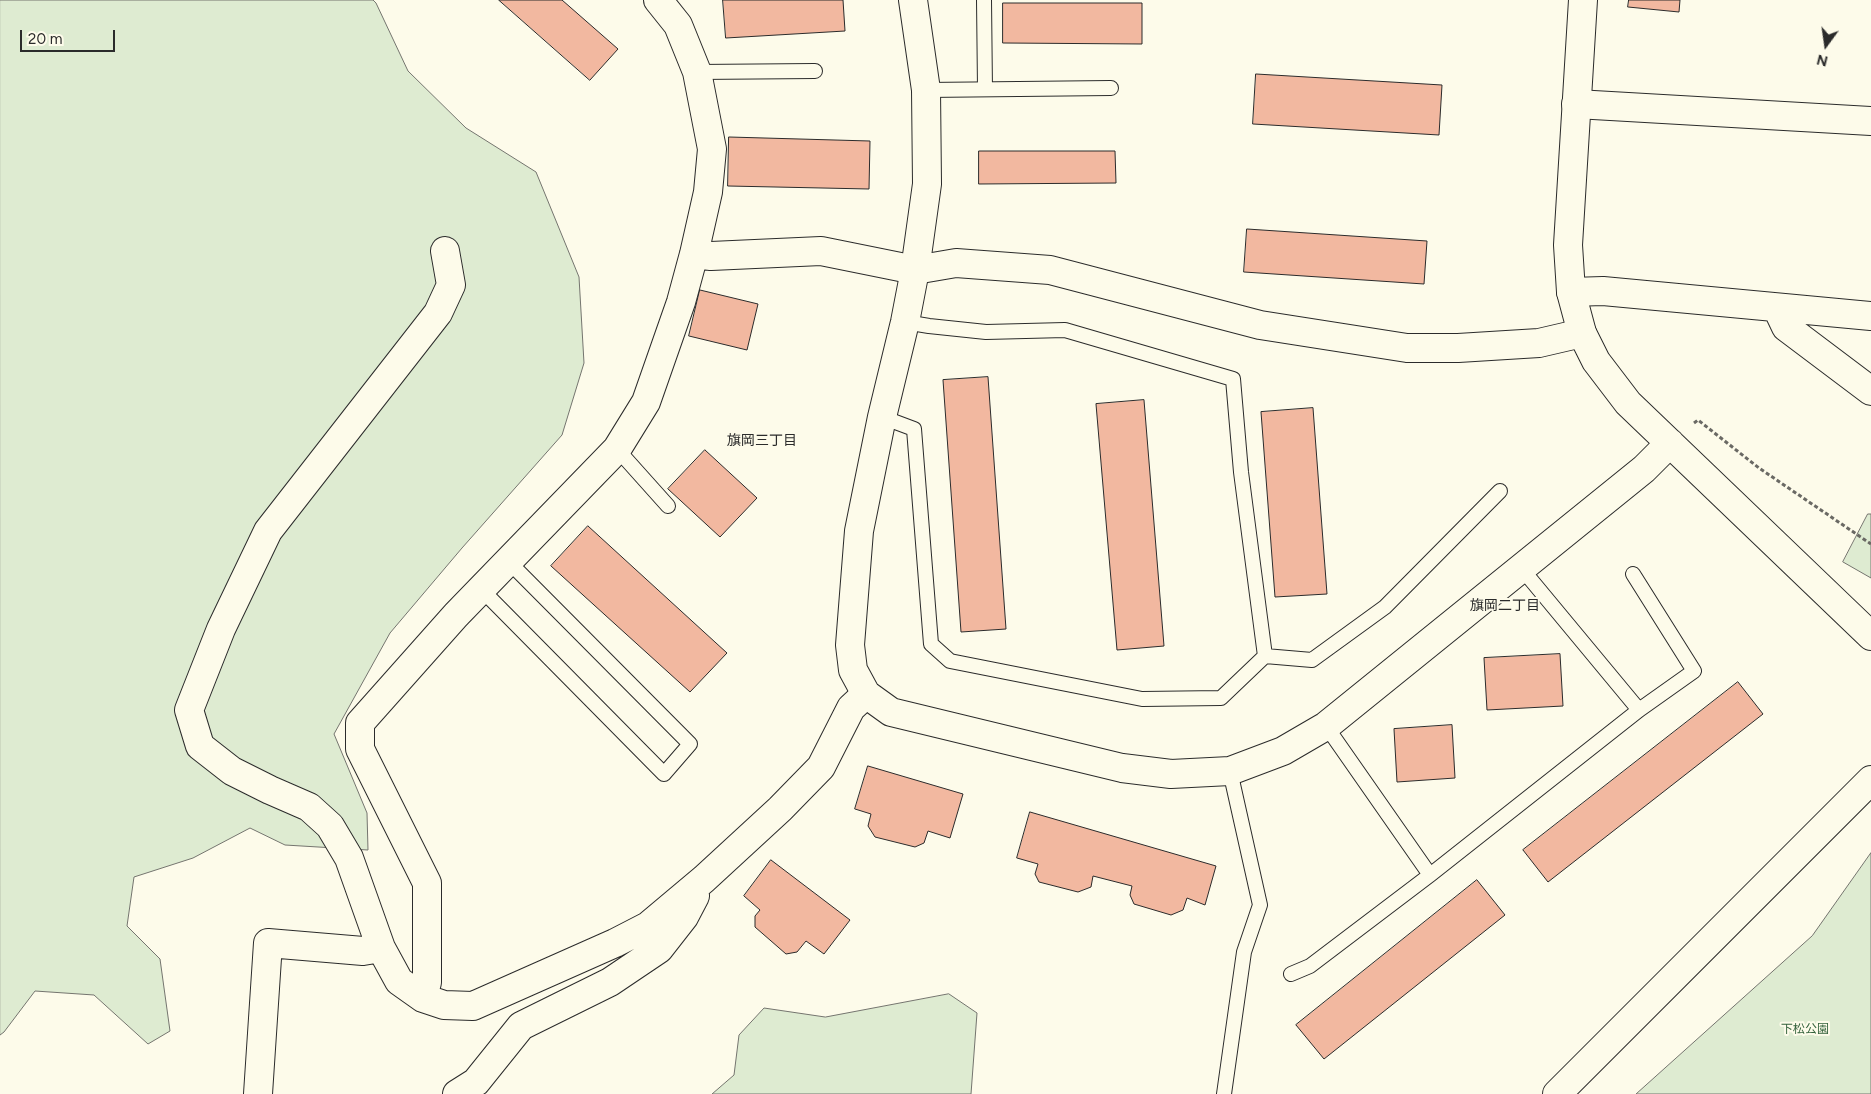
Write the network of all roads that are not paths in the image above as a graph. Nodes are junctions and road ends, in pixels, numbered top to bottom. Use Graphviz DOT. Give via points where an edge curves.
graph roads {
  1 [pos="658,0"];
  2 [pos="913,0"];
  3 [pos="984,0"];
  4 [pos="1583,0"];
  5 [pos="815,71"];
  6 [pos="697,72"];
  7 [pos="1111,88"];
  8 [pos="985,89"];
  9 [pos="926,90"];
  10 [pos="1576,104"];
  11 [pos="1871,121"];
  12 [pos="445,250"];
  13 [pos="694,254"];
  14 [pos="915,270"];
  15 [pos="1571,292"];
  16 [pos="1777,308"];
  17 [pos="1871,316"];
  18 [pos="905,322"];
  19 [pos="1582,333"];
  20 [pos="1871,391"];
  21 [pos="882,417"];
  22 [pos="1670,443"];
  23 [pos="617,449"];
  24 [pos="1500,491"];
  25 [pos="668,506"];
  26 [pos="508,561"];
  27 [pos="1522,569"];
  28 [pos="1633,574"];
  29 [pos="481,589"];
  30 [pos="1871,636"];
  31 [pos="1265,656"];
  32 [pos="866,694"];
  33 [pos="1639,710"];
  34 [pos="1326,726"];
  35 [pos="1230,771"];
  36 [pos="1871,780"];
  37 [pos="1430,875"];
  38 [pos="704,879"];
  39 [pos="381,948"];
  40 [pos="1291,974"];
  41 [pos="423,998"];
  42 [pos="258,1094"];
  43 [pos="457,1094"];
  44 [pos="1224,1094"];
  45 [pos="1557,1094"];
  1 -- 6 [label="street" via="678,25"];
  2 -- 9 [label="street"];
  3 -- 8 [label="lane"];
  4 -- 10 [label="street"];
  5 -- 6 [label="lane"];
  6 -- 13 [label="street" via="712,149 708,192"];
  7 -- 8 [label="lane"];
  8 -- 9 [label="lane"];
  9 -- 14 [label="street" via="928,184"];
  10 -- 11 [label="street"];
  10 -- 15 [label="street" via="1568,245"];
  12 -- 39 [label="street" via="451,286 438,313 268,531 221,629 189,710 200,746 232,771 308,807 330,826 348,858"];
  13 -- 14 [label="street" via="821,251"];
  13 -- 23 [label="street" via="646,402"];
  14 -- 18 [label="street"];
  14 -- 19 [label="street" via="956,264 1050,270 1260,325 1407,348 1539,343"];
  15 -- 16 [label="street" via="1602,291"];
  15 -- 19 [label="street"];
  16 -- 17 [label="street"];
  16 -- 20 [label="street" via="1786,328"];
  18 -- 21 [label="street"];
  18 -- 31 [label="lane" via="986,332 1065,330 1233,380"];
  19 -- 22 [label="street" via="1596,361 1628,403"];
  21 -- 31 [label="lane" via="914,429 931,644 950,661 1142,699 1221,698"];
  21 -- 32 [label="street" via="859,531 850,644 853,670"];
  22 -- 27 [label="street" via="1644,469"];
  22 -- 30 [label="street"];
  23 -- 25 [label="lane"];
  23 -- 26 [label="street"];
  24 -- 31 [label="lane" via="1385,607 1312,660"];
  26 -- 29 [label="street"];
  26 -- 29 [label="lane" via="690,744 664,774"];
  27 -- 33 [label="lane"];
  27 -- 34 [label="street"];
  28 -- 33 [label="lane" via="1694,671"];
  29 -- 41 [label="street" via="360,723 360,749 427,883 427,982"];
  32 -- 35 [label="street" via="891,712 1122,768 1171,774"];
  32 -- 38 [label="street" via="851,708 821,768"];
  33 -- 37 [label="lane"];
  34 -- 35 [label="street" via="1283,751"];
  34 -- 37 [label="lane"];
  35 -- 44 [label="lane" via="1260,905 1244,952"];
  36 -- 45 [label="street"];
  37 -- 40 [label="lane" via="1310,966"];
  38 -- 41 [label="street" via="648,926 473,1006 444,1005"];
  38 -- 43 [label="street" via="684,916 659,949 610,982 521,1026 476,1082"];
  39 -- 41 [label="street" via="399,981"];
  39 -- 42 [label="street" via="363,951 268,943"];
}
